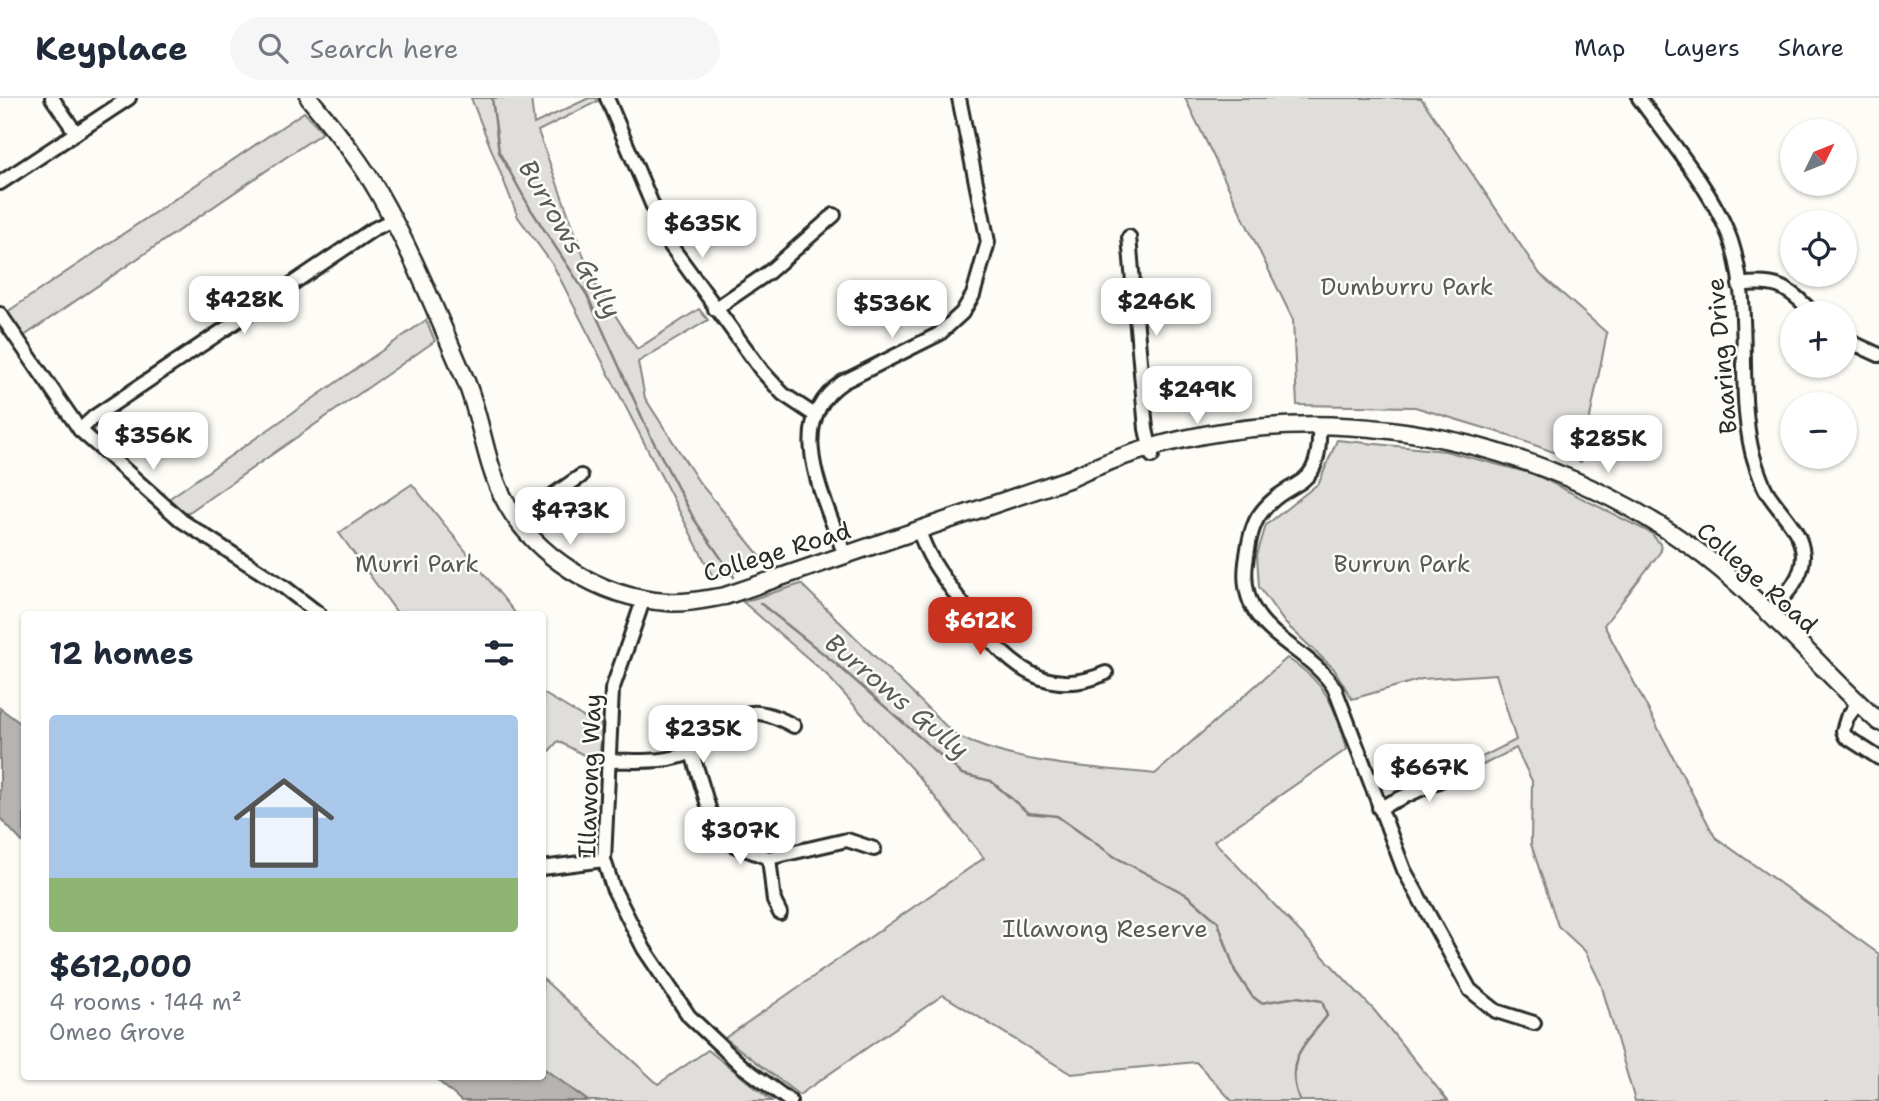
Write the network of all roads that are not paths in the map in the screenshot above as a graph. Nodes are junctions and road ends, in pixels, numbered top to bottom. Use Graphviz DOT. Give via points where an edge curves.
graph roads {
  1 [pos="52,98"];
  2 [pos="129,98"];
  3 [pos="959,98"];
  4 [pos="1639,98"];
  5 [pos="311,99"];
  6 [pos="610,99"];
  7 [pos="76,133"];
  8 [pos="0,183"];
  9 [pos="834,215"];
  10 [pos="393,220"];
  11 [pos="1129,237"];
  12 [pos="1739,285"];
  13 [pos="1799,301"];
  14 [pos="715,309"];
  15 [pos="0,314"];
  16 [pos="1857,346"];
  17 [pos="1879,355"];
  18 [pos="813,414"];
  19 [pos="1320,426"];
  20 [pos="80,430"];
  21 [pos="1151,451"];
  22 [pos="581,476"];
  23 [pos="517,520"];
  24 [pos="919,530"];
  25 [pos="845,556"];
  26 [pos="645,598"];
  27 [pos="314,611"];
  28 [pos="1768,613"];
  29 [pos="1106,673"];
  30 [pos="1858,703"];
  31 [pos="1879,722"];
  32 [pos="794,726"];
  33 [pos="692,753"];
  34 [pos="1879,758"];
  35 [pos="608,761"];
  36 [pos="1465,769"];
  37 [pos="1379,808"];
  38 [pos="874,849"];
  39 [pos="769,858"];
  40 [pos="604,860"];
  41 [pos="546,867"];
  42 [pos="780,913"];
  43 [pos="1534,1023"];
  44 [pos="790,1101"];
  1 -- 7 [label="street"];
  2 -- 7 [label="street"];
  3 -- 18 [label="street" via="988,242 973,295 962,313 939,334 837,386"];
  4 -- 12 [label="street, Baaring Drive" via="1718,213 1731,242"];
  5 -- 10 [label="main road, College Road" via="378,191"];
  6 -- 14 [label="street" via="668,242"];
  7 -- 8 [label="street"];
  9 -- 14 [label="street" via="769,272"];
  10 -- 20 [label="street" via="233,323"];
  10 -- 23 [label="main road, College Road" via="466,381 488,460"];
  11 -- 21 [label="street"];
  12 -- 13 [label="street" via="1765,282 1782,286"];
  12 -- 28 [label="street, Baaring Drive" via="1752,453 1767,492 1802,545 1796,581"];
  14 -- 18 [label="street" via="776,388"];
  15 -- 20 [label="street"];
  16 -- 17 [label="street"];
  18 -- 25 [label="street" via="810,442 814,464"];
  19 -- 21 [label="main road, College Road" via="1217,431"];
  19 -- 28 [label="main road, College Road" via="1421,434 1468,443 1554,471 1601,492 1679,539"];
  19 -- 37 [label="street" via="1315,468 1306,480 1269,506 1253,527 1247,586 1266,628 1321,671 1335,689"];
  20 -- 27 [label="street" via="182,521"];
  21 -- 24 [label="main road, College Road" via="1111,459 1071,478"];
  22 -- 23 [label="street"];
  23 -- 26 [label="main road, College Road" via="544,551 575,572 626,596"];
  24 -- 25 [label="main road, College Road"];
  24 -- 29 [label="street" via="926,553 991,645 1010,662 1030,675 1060,682 1085,681"];
  25 -- 26 [label="main road, College Road" via="725,596 667,602"];
  26 -- 35 [label="street, Illawong Way" via="612,690"];
  28 -- 30 [label="main road, College Road"];
  30 -- 31 [label="main road, College Road"];
  30 -- 34 [label="street" via="1843,731"];
  32 -- 33 [label="street" via="771,714 754,712 736,719"];
  33 -- 35 [label="street"];
  33 -- 39 [label="street" via="720,834 751,854"];
  35 -- 40 [label="street, Illawong Way"];
  36 -- 37 [label="street"];
  37 -- 43 [label="street" via="1405,870 1470,990 1496,1011"];
  38 -- 39 [label="street" via="847,840"];
  39 -- 42 [label="street" via="774,901"];
  40 -- 41 [label="street"];
  40 -- 44 [label="street, Illawong Way" via="644,949 689,1016 742,1066"];
}
